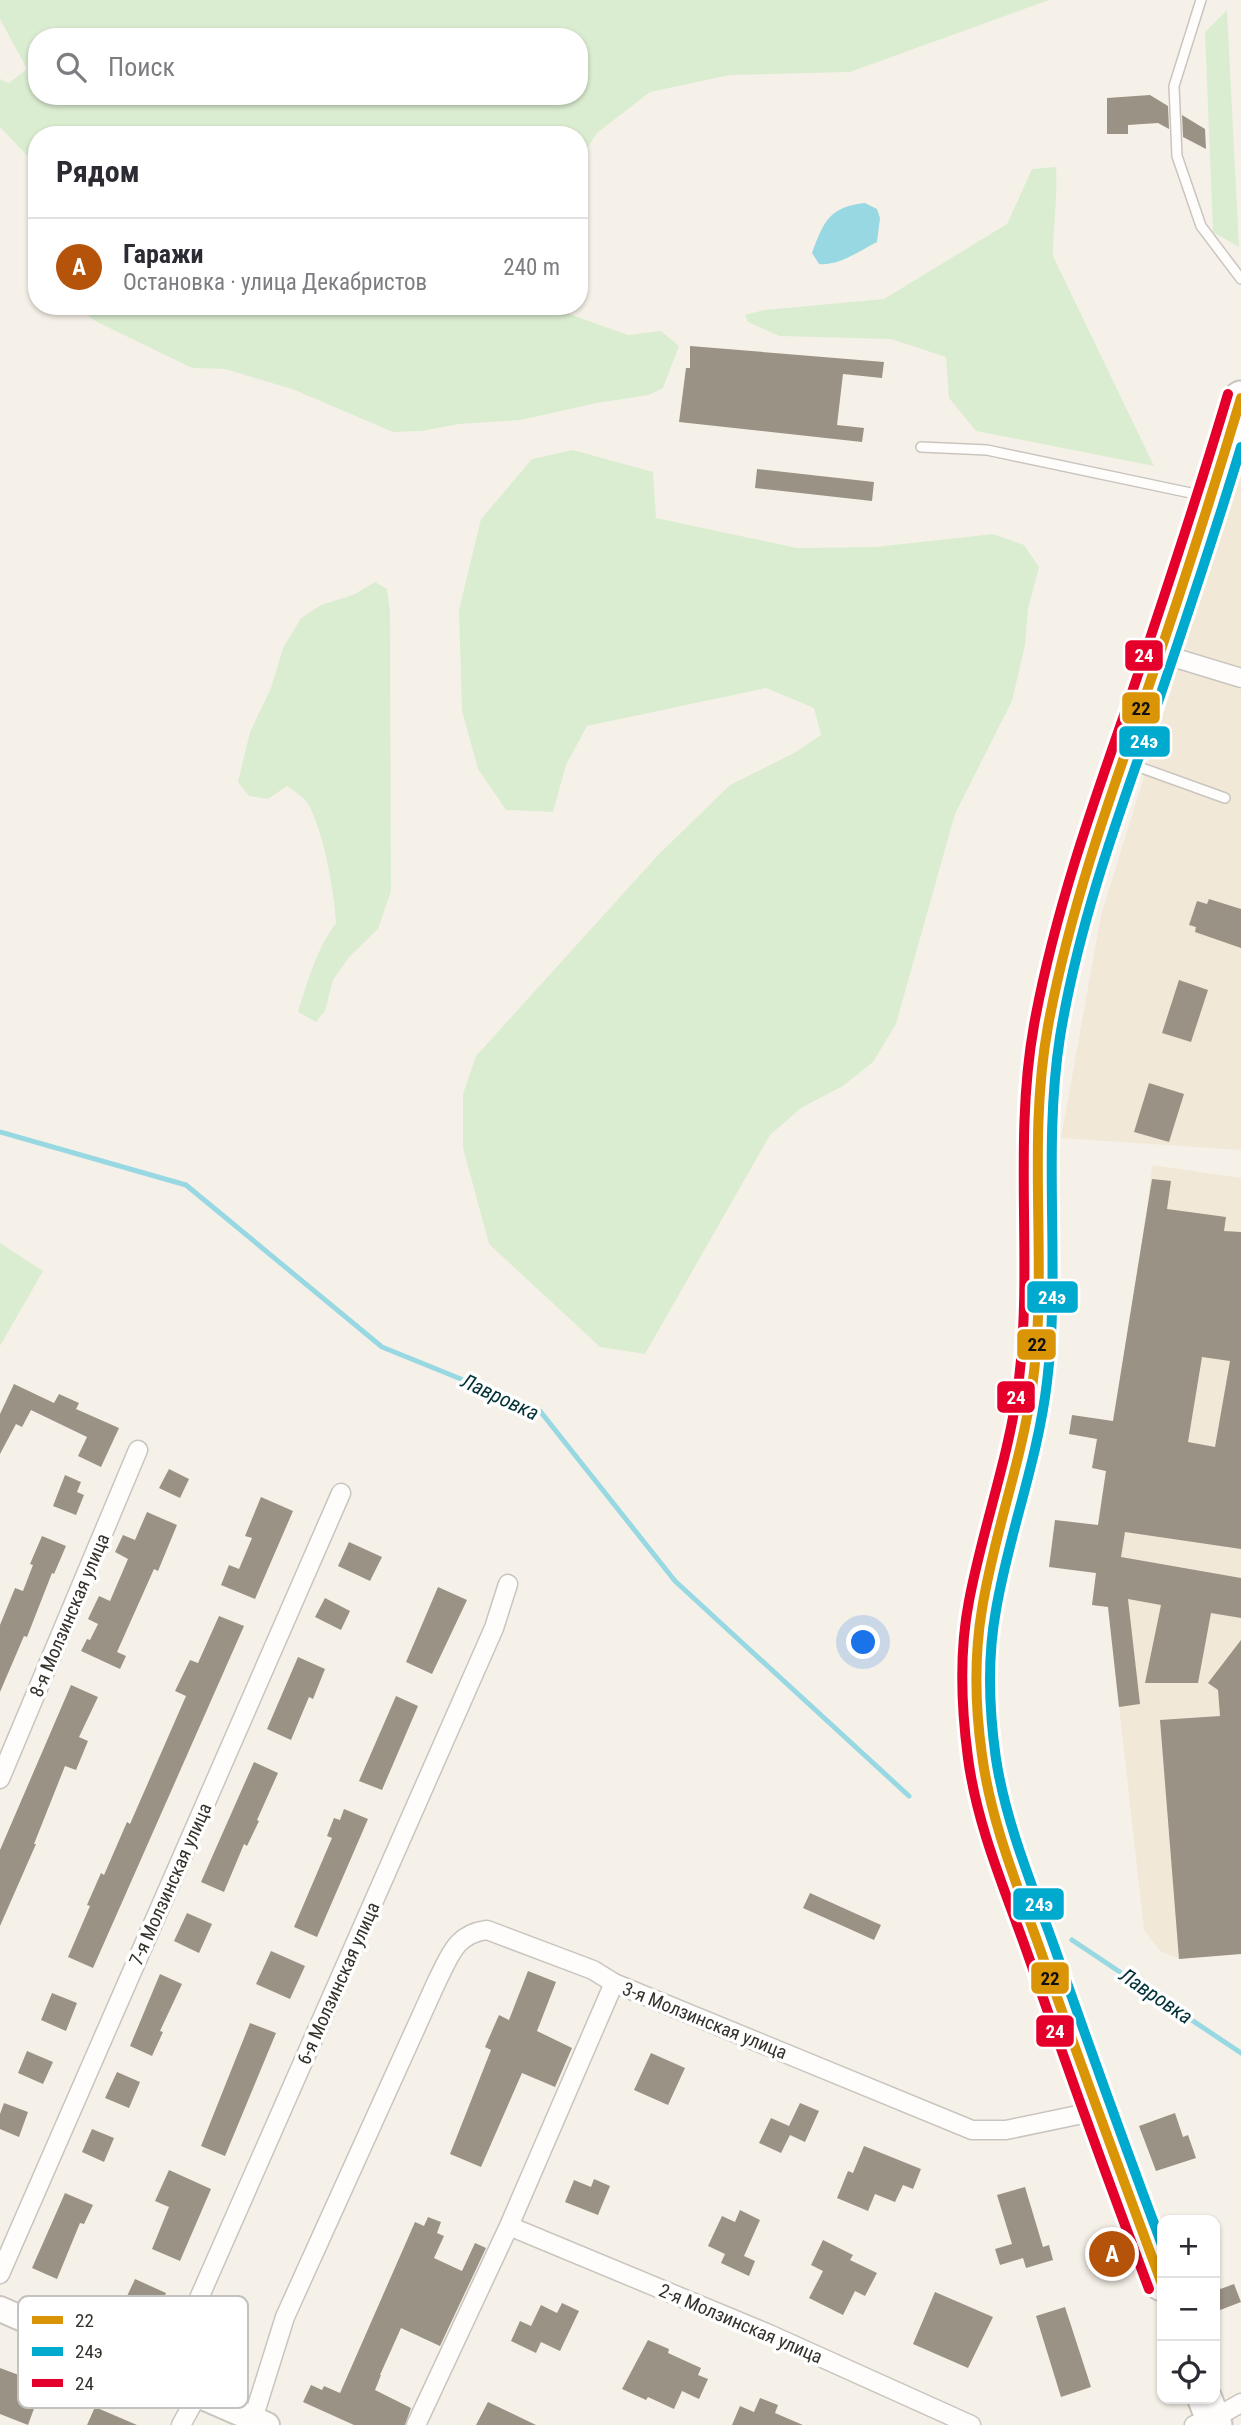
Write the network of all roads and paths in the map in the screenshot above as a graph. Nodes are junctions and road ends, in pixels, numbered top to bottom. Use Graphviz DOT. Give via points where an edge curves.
graph roads {
  1 [pos="1201,0"];
  2 [pos="1241,279"];
  3 [pos="1241,398"];
  4 [pos="921,447"];
  5 [pos="1210,498"];
  6 [pos="1159,653"];
  7 [pos="1241,678"];
  8 [pos="1122,761"];
  9 [pos="1225,798"];
  10 [pos="138,1450"];
  11 [pos="341,1493"];
  12 [pos="508,1584"];
  13 [pos="0,1779"];
  14 [pos="614,1983"];
  15 [pos="1097,2110"];
  16 [pos="509,2226"];
  17 [pos="0,2274"];
  18 [pos="1160,2278"];
  19 [pos="200,2296"];
  20 [pos="0,2309"];
  21 [pos="18,2317"];
  22 [pos="190,2408"];
  23 [pos="229,2408"];
  24 [pos="260,2422"];
  25 [pos="180,2425"];
  26 [pos="416,2425"];
  27 [pos="971,2425"];
  1 -- 2 [label="lane" via="1174,86 1177,156 1201,226"];
  3 -- 5 [label="highway"];
  4 -- 5 [label="lane" via="986,450"];
  5 -- 6 [label="highway"];
  6 -- 7 [label="street"];
  6 -- 8 [label="highway"];
  8 -- 9 [label="lane"];
  8 -- 15 [label="highway" via="1095,839 1047,1032 1040,1083 1040,1313 1033,1382 982,1608 976,1658 976,1719 991,1809"];
  10 -- 13 [label="street, 8-я Молзинская улица"];
  11 -- 17 [label="street, 7-я Молзинская улица"];
  12 -- 19 [label="street, 6-я Молзинская улица" via="489,1641"];
  14 -- 15 [label="street, 3-я Молзинская улица" via="972,2130 1006,2130"];
  14 -- 16 [label="street, 3-я Молзинская улица"];
  14 -- 24 [label="street" via="593,1970 487,1930 471,1932 456,1945 285,2317"];
  15 -- 18 [label="highway"];
  16 -- 26 [label="street, 3-я Молзинская улица"];
  16 -- 27 [label="street, 2-я Молзинская улица" via="769,2334"];
  20 -- 21 [label="street"];
  22 -- 25 [label="street"];
  23 -- 24 [label="street"];
}
